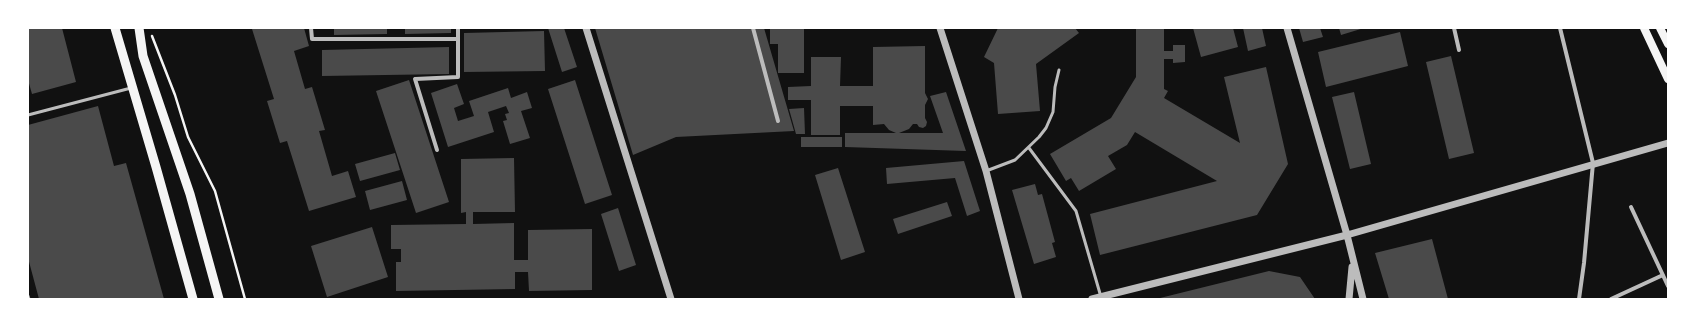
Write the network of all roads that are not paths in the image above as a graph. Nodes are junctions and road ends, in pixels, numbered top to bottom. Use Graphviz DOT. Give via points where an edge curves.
graph roads {
  1 [pos="115,28"];
  2 [pos="139,28"];
  3 [pos="311,28"];
  4 [pos="458,28"];
  5 [pos="586,28"];
  6 [pos="753,28"];
  7 [pos="940,28"];
  8 [pos="1287,28"];
  9 [pos="1454,28"];
  10 [pos="1560,28"];
  11 [pos="1644,28"];
  12 [pos="1660,28"];
  13 [pos="458,39"];
  14 [pos="1668,44"];
  15 [pos="1459,50"];
  16 [pos="1059,70"];
  17 [pos="1668,79"];
  18 [pos="133,88"];
  19 [pos="28,116"];
  20 [pos="778,121"];
  21 [pos="1668,142"];
  22 [pos="1029,148"];
  23 [pos="437,150"];
  24 [pos="1593,163"];
  25 [pos="986,171"];
  26 [pos="1631,207"];
  27 [pos="1347,235"];
  28 [pos="1353,263"];
  29 [pos="1663,275"];
  30 [pos="1668,286"];
  31 [pos="28,296"];
  32 [pos="1101,297"];
  33 [pos="29,299"];
  34 [pos="193,299"];
  35 [pos="219,299"];
  36 [pos="671,299"];
  37 [pos="1019,299"];
  38 [pos="1092,299"];
  39 [pos="1349,299"];
  40 [pos="1363,299"];
  41 [pos="1579,299"];
  42 [pos="1611,299"];
  1 -- 18 [label="main road"];
  2 -- 35 [label="main road" via="143,56 190,194"];
  3 -- 13 [label="street" via="312,39"];
  4 -- 13 [label="street"];
  5 -- 36 [label="street"];
  6 -- 20 [label="street"];
  7 -- 25 [label="street"];
  8 -- 27 [label="street"];
  9 -- 15 [label="street"];
  10 -- 24 [label="street"];
  11 -- 17 [label="main road"];
  12 -- 14 [label="main road"];
  13 -- 23 [label="street" via="458,77 415,79"];
  16 -- 22 [label="lane" via="1051,119"];
  18 -- 19 [label="lane"];
  18 -- 34 [label="main road"];
  21 -- 24 [label="street"];
  22 -- 25 [label="lane" via="1015,160"];
  22 -- 32 [label="lane" via="1076,211"];
  24 -- 27 [label="street"];
  24 -- 41 [label="street"];
  25 -- 37 [label="street"];
  26 -- 29 [label="street"];
  27 -- 28 [label="street"];
  27 -- 32 [label="street"];
  28 -- 39 [label="street"];
  28 -- 40 [label="street"];
  29 -- 30 [label="street"];
  29 -- 42 [label="street"];
  31 -- 33 [label="lane"];
  32 -- 38 [label="street"];
}
